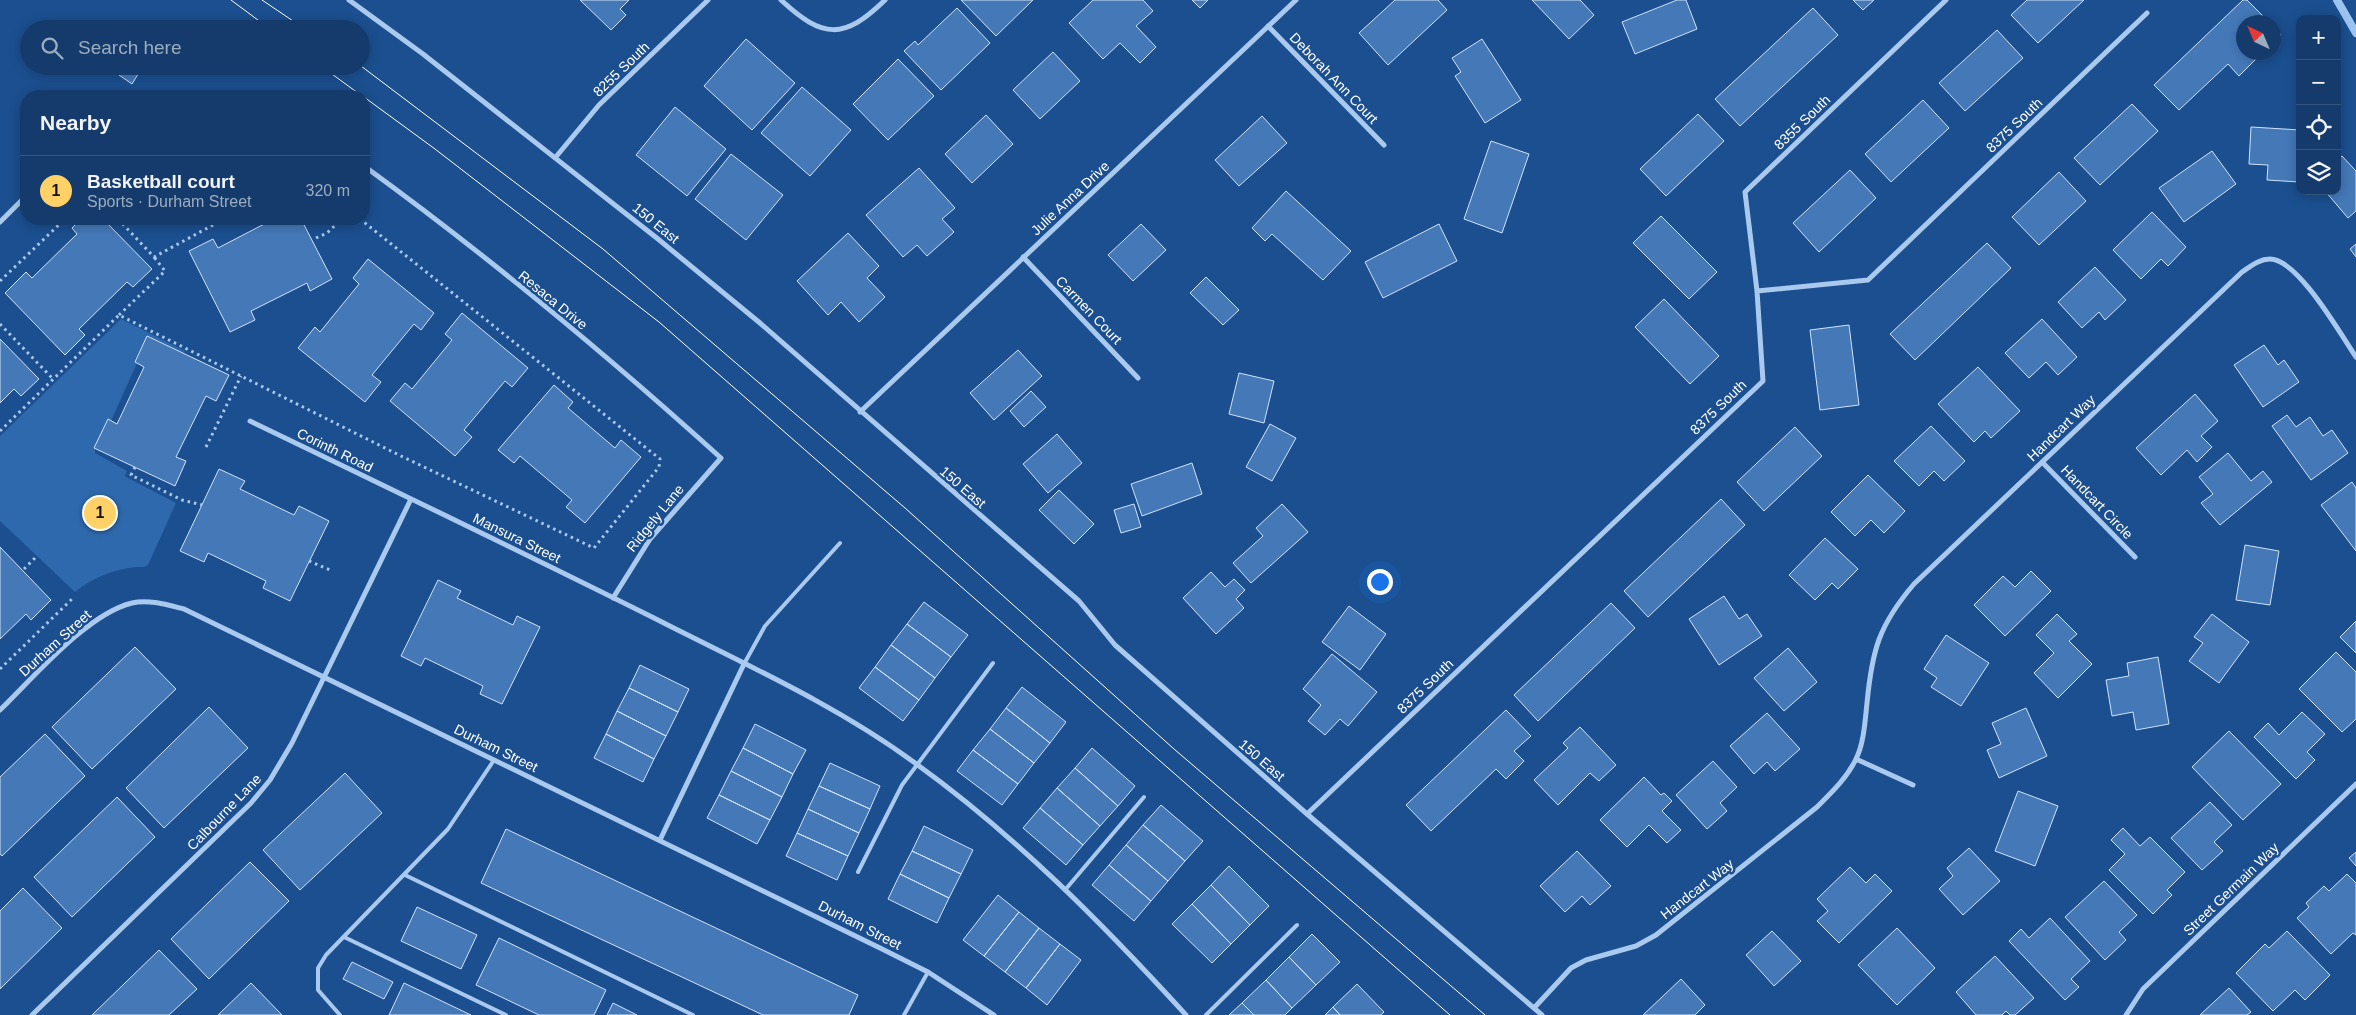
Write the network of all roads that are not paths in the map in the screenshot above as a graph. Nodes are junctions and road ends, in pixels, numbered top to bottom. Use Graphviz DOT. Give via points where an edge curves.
graph roads {
  1 [pos="349,0"];
  2 [pos="708,0"];
  3 [pos="781,0"];
  4 [pos="885,0"];
  5 [pos="1296,0"];
  6 [pos="1946,0"];
  7 [pos="2147,13"];
  8 [pos="1268,26"];
  9 [pos="1384,145"];
  10 [pos="554,158"];
  11 [pos="370,170"];
  12 [pos="20,202"];
  13 [pos="0,222"];
  14 [pos="1023,257"];
  15 [pos="1757,291"];
  16 [pos="2356,357"];
  17 [pos="1138,378"];
  18 [pos="860,412"];
  19 [pos="250,421"];
  20 [pos="722,458"];
  21 [pos="2042,462"];
  22 [pos="411,499"];
  23 [pos="840,543"];
  24 [pos="2135,557"];
  25 [pos="613,598"];
  26 [pos="993,663"];
  27 [pos="744,664"];
  28 [pos="324,678"];
  29 [pos="0,710"];
  30 [pos="1856,759"];
  31 [pos="494,760"];
  32 [pos="916,763"];
  33 [pos="2356,784"];
  34 [pos="1913,785"];
  35 [pos="1144,797"];
  36 [pos="1307,814"];
  37 [pos="660,840"];
  38 [pos="858,872"];
  39 [pos="405,875"];
  40 [pos="1065,890"];
  41 [pos="1297,925"];
  42 [pos="344,937"];
  43 [pos="928,972"];
  44 [pos="1534,1008"];
  45 [pos="32,1015"];
  46 [pos="340,1015"];
  47 [pos="506,1015"];
  48 [pos="693,1015"];
  49 [pos="904,1015"];
  50 [pos="994,1015"];
  51 [pos="1186,1015"];
  52 [pos="1206,1015"];
  53 [pos="1542,1015"];
  54 [pos="2126,1015"];
  1 -- 10 [label="street, 150 East"];
  2 -- 10 [label="street, 8255 South" via="599,105"];
  3 -- 4 [label="street" via="813,26 829,30 845,29 860,22"];
  5 -- 8 [label="street, Julie Anna Drive"];
  6 -- 15 [label="street, 8355 South" via="1745,192"];
  7 -- 15 [label="street, 8375 South" via="1868,280"];
  8 -- 9 [label="street, Deborah Ann Court"];
  8 -- 14 [label="street, Julie Anna Drive"];
  10 -- 18 [label="street, 150 East" via="760,323"];
  11 -- 20 [label="street, Resaca Drive" via="556,316"];
  12 -- 13 [label="street"];
  14 -- 17 [label="street, Carmen Court"];
  14 -- 18 [label="street, Julie Anna Drive"];
  15 -- 36 [label="street, 8375 South" via="1763,380"];
  16 -- 21 [label="street, Handcart Way" via="2300,277 2271,259 2256,263 2230,283"];
  18 -- 36 [label="street, 150 East" via="1079,601 1116,645"];
  19 -- 22 [label="street, Corinth Road"];
  20 -- 25 [label="street, Ridgely Lane" via="650,539"];
  21 -- 24 [label="street, Handcart Circle"];
  21 -- 30 [label="street, Handcart Way" via="1914,584 1895,607 1880,632 1871,663 1864,730"];
  22 -- 25 [label="street, Mansura Street"];
  22 -- 28 [label="street, Calbourne Lane"];
  23 -- 27 [label="lane" via="764,626"];
  25 -- 27 [label="street, Mansura Street"];
  26 -- 32 [label="lane"];
  27 -- 32 [label="street, Mansura Street" via="848,720"];
  27 -- 37 [label="street"];
  28 -- 29 [label="street, Durham Street" via="184,609 161,603 133,603 111,610 90,623"];
  28 -- 31 [label="street, Durham Street"];
  28 -- 45 [label="street, Calbourne Lane" via="292,743 251,804"];
  30 -- 34 [label="street"];
  30 -- 44 [label="street, Handcart Way" via="1839,785 1817,807 1656,935 1636,946 1586,960 1571,968"];
  31 -- 37 [label="street, Durham Street"];
  31 -- 39 [label="lane" via="448,829"];
  32 -- 38 [label="lane"];
  32 -- 40 [label="street, Mansura Street"];
  33 -- 54 [label="street, Street Germain Way" via="2143,989"];
  35 -- 40 [label="lane"];
  36 -- 44 [label="street, 150 East"];
  37 -- 43 [label="street, Durham Street"];
  39 -- 42 [label="lane"];
  39 -- 48 [label="lane"];
  40 -- 51 [label="street, Mansura Street" via="1126,948"];
  41 -- 52 [label="lane"];
  42 -- 46 [label="lane" via="326,955 316,976 318,990"];
  42 -- 47 [label="lane"];
  43 -- 49 [label="lane"];
  43 -- 50 [label="street, Durham Street"];
  44 -- 53 [label="street, 150 East"];
}
